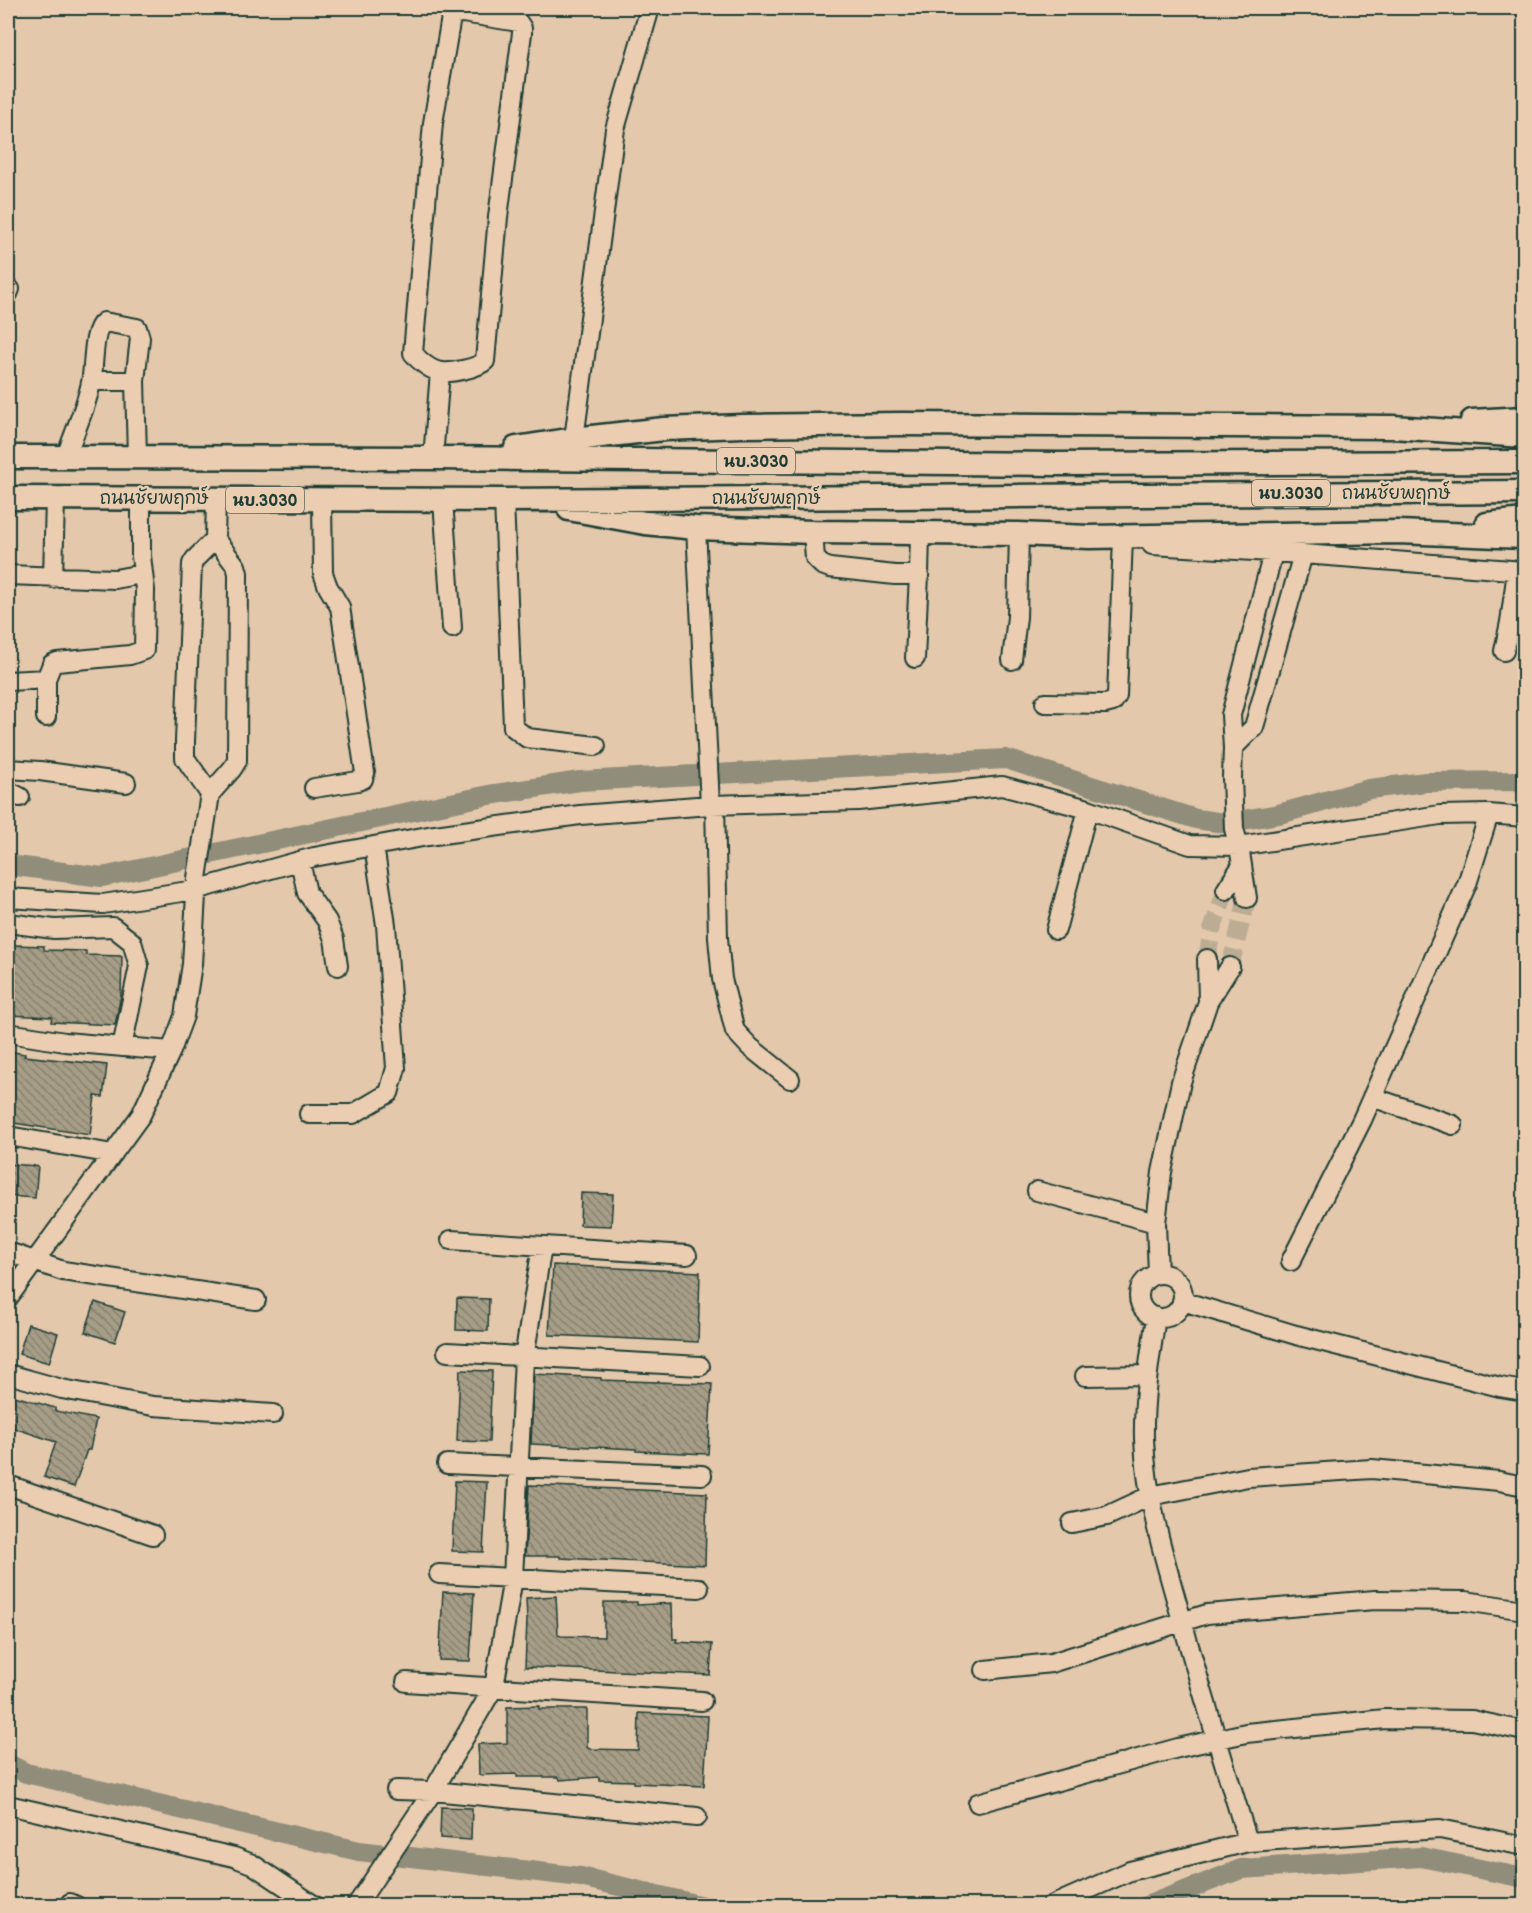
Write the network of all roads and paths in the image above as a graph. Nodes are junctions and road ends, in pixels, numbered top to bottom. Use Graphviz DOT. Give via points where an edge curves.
graph roads {
  1 [pos="650,8"];
  2 [pos="440,372"];
  3 [pos="92,381"];
  4 [pos="135,381"];
  5 [pos="1524,418"];
  6 [pos="1393,427"];
  7 [pos="1524,436"];
  8 [pos="574,439"];
  9 [pos="8,457"];
  10 [pos="66,457"];
  11 [pos="137,457"];
  12 [pos="444,458"];
  13 [pos="1524,462"];
  14 [pos="1524,492"];
  15 [pos="8,498"];
  16 [pos="55,498"];
  17 [pos="141,499"];
  18 [pos="216,499"];
  19 [pos="443,500"];
  20 [pos="514,500"];
  21 [pos="322,501"];
  22 [pos="1524,520"];
  23 [pos="696,528"];
  24 [pos="813,532"];
  25 [pos="1398,532"];
  26 [pos="920,534"];
  27 [pos="1019,534"];
  28 [pos="1524,537"];
  29 [pos="215,539"];
  30 [pos="1123,540"];
  31 [pos="1273,552"];
  32 [pos="1303,554"];
  33 [pos="1521,571"];
  34 [pos="142,574"];
  35 [pos="8,575"];
  36 [pos="919,575"];
  37 [pos="53,578"];
  38 [pos="452,628"];
  39 [pos="1504,651"];
  40 [pos="915,658"];
  41 [pos="1012,660"];
  42 [pos="46,679"];
  43 [pos="8,681"];
  44 [pos="1045,703"];
  45 [pos="46,717"];
  46 [pos="596,746"];
  47 [pos="1233,748"];
  48 [pos="8,769"];
  49 [pos="126,783"];
  50 [pos="314,788"];
  51 [pos="210,794"];
  52 [pos="711,802"];
  53 [pos="1088,810"];
  54 [pos="1489,814"];
  55 [pos="1524,817"];
  56 [pos="1236,838"];
  57 [pos="374,846"];
  58 [pos="300,861"];
  59 [pos="1242,865"];
  60 [pos="196,884"];
  61 [pos="1226,890"];
  62 [pos="8,898"];
  63 [pos="1247,898"];
  64 [pos="8,923"];
  65 [pos="1056,930"];
  66 [pos="1207,959"];
  67 [pos="338,966"];
  68 [pos="1230,967"];
  69 [pos="1208,1002"];
  70 [pos="8,1033"];
  71 [pos="122,1047"];
  72 [pos="171,1051"];
  73 [pos="790,1079"];
  74 [pos="1372,1097"];
  75 [pos="309,1114"];
  76 [pos="1453,1125"];
  77 [pos="8,1136"];
  78 [pos="112,1154"];
  79 [pos="1037,1191"];
  80 [pos="1156,1223"];
  81 [pos="451,1240"];
  82 [pos="542,1246"];
  83 [pos="8,1252"];
  84 [pos="687,1255"];
  85 [pos="34,1261"];
  86 [pos="1291,1261"];
  87 [pos="1158,1274"];
  88 [pos="8,1298"];
  89 [pos="256,1299"];
  90 [pos="1182,1301"];
  91 [pos="1156,1317"];
  92 [pos="447,1352"];
  93 [pos="524,1358"];
  94 [pos="700,1366"];
  95 [pos="8,1374"];
  96 [pos="1147,1375"];
  97 [pos="1085,1376"];
  98 [pos="1524,1391"];
  99 [pos="273,1414"];
  100 [pos="447,1464"];
  101 [pos="519,1467"];
  102 [pos="702,1475"];
  103 [pos="8,1485"];
  104 [pos="1524,1486"];
  105 [pos="1150,1497"];
  106 [pos="1072,1523"];
  107 [pos="153,1535"];
  108 [pos="439,1574"];
  109 [pos="513,1578"];
  110 [pos="699,1588"];
  111 [pos="1524,1610"];
  112 [pos="1182,1622"];
  113 [pos="985,1670"];
  114 [pos="406,1682"];
  115 [pos="494,1687"];
  116 [pos="702,1701"];
  117 [pos="1524,1731"];
  118 [pos="1216,1738"];
  119 [pos="396,1790"];
  120 [pos="433,1791"];
  121 [pos="978,1803"];
  122 [pos="8,1805"];
  123 [pos="697,1817"];
  124 [pos="1248,1842"];
  125 [pos="1524,1846"];
  126 [pos="315,1905"];
  127 [pos="356,1905"];
  128 [pos="1051,1905"];
  1 -- 8 [label="street" via="615,129"];
  2 -- 2 [label="street" via="419,361 413,353 433,123 451,16 463,13 518,22 522,33 484,361 475,367"];
  2 -- 12 [label="street"];
  3 -- 4 [label="street"];
  3 -- 4 [label="street" via="96,336 104,322 137,328 140,345"];
  3 -- 10 [label="street"];
  4 -- 11 [label="street"];
  5 -- 6 [label="main road"];
  6 -- 7 [label="main road"];
  6 -- 8 [label="main road" via="742,426 664,429"];
  8 -- 12 [label="main road"];
  9 -- 10 [label="main road, ถนนชัยพฤกษ์ / นบ.3030"];
  10 -- 11 [label="main road, ถนนชัยพฤกษ์ / นบ.3030"];
  11 -- 12 [label="main road, ถนนชัยพฤกษ์ / นบ.3030"];
  12 -- 13 [label="main road, ถนนชัยพฤกษ์ / นบ.3030" via="1058,464"];
  14 -- 20 [label="main road, ถนนชัยพฤกษ์ / นบ.3030"];
  15 -- 16 [label="main road, ถนนชัยพฤกษ์ / นบ.3030"];
  16 -- 17 [label="main road, ถนนชัยพฤกษ์ / นบ.3030"];
  16 -- 37 [label="street"];
  17 -- 18 [label="main road, ถนนชัยพฤกษ์ / นบ.3030"];
  17 -- 34 [label="street"];
  18 -- 21 [label="main road, ถนนชัยพฤกษ์ / นบ.3030"];
  18 -- 29 [label="street"];
  19 -- 20 [label="main road, ถนนชัยพฤกษ์ / นบ.3030"];
  19 -- 21 [label="main road, ถนนชัยพฤกษ์ / นบ.3030"];
  19 -- 38 [label="street"];
  20 -- 23 [label="main road"];
  20 -- 46 [label="street" via="513,727 527,738"];
  21 -- 50 [label="street" via="322,573 340,607 365,773 358,781"];
  22 -- 25 [label="main road"];
  23 -- 24 [label="main road"];
  23 -- 52 [label="street"];
  24 -- 26 [label="main road"];
  24 -- 36 [label="street" via="815,558 822,565"];
  25 -- 28 [label="main road"];
  25 -- 30 [label="main road"];
  26 -- 27 [label="main road"];
  26 -- 36 [label="street"];
  27 -- 30 [label="main road"];
  27 -- 41 [label="street"];
  29 -- 51 [label="street" via="192,564 185,741 185,758"];
  29 -- 51 [label="street" via="238,573 237,761"];
  30 -- 31 [label="street"];
  30 -- 44 [label="street" via="1117,696 1106,704"];
  31 -- 32 [label="street"];
  31 -- 47 [label="street" via="1231,715"];
  32 -- 33 [label="street"];
  32 -- 47 [label="street" via="1254,727"];
  33 -- 39 [label="street"];
  34 -- 37 [label="street" via="115,579"];
  34 -- 42 [label="street" via="144,650 130,655 57,662 52,664"];
  35 -- 37 [label="street"];
  36 -- 40 [label="street"];
  42 -- 43 [label="street"];
  42 -- 45 [label="street"];
  47 -- 56 [label="street"];
  48 -- 49 [label="street"];
  51 -- 60 [label="street"];
  52 -- 53 [label="street" via="858,801 1002,786"];
  52 -- 57 [label="street" via="580,815"];
  52 -- 73 [label="street" via="722,979 735,1031"];
  53 -- 56 [label="street" via="1190,845"];
  53 -- 65 [label="street"];
  54 -- 55 [label="street"];
  54 -- 56 [label="street" via="1440,815"];
  54 -- 74 [label="street" via="1467,884"];
  56 -- 59 [label="street"];
  57 -- 58 [label="street"];
  57 -- 75 [label="street" via="386,925 396,1068 390,1093 352,1114"];
  58 -- 60 [label="street"];
  58 -- 67 [label="street" via="307,893 327,921 334,939"];
  59 -- 61 [label="street"];
  59 -- 63 [label="street"];
  60 -- 62 [label="street" via="103,904"];
  60 -- 72 [label="street" via="192,964 184,1016"];
  64 -- 71 [label="street" via="54,929 113,927 132,942 139,966"];
  66 -- 69 [label="street"];
  68 -- 69 [label="street"];
  69 -- 80 [label="street" via="1181,1082"];
  70 -- 71 [label="street"];
  71 -- 72 [label="street"];
  72 -- 78 [label="street" via="141,1115"];
  74 -- 76 [label="street"];
  74 -- 86 [label="street"];
  77 -- 78 [label="street"];
  78 -- 85 [label="street"];
  79 -- 80 [label="street"];
  80 -- 87 [label="street"];
  81 -- 82 [label="street"];
  82 -- 84 [label="street"];
  82 -- 93 [label="street"];
  83 -- 85 [label="street"];
  85 -- 88 [label="street"];
  85 -- 89 [label="street" via="63,1271"];
  87 -- 90 [label="street" via="1178,1281"];
  87 -- 91 [label="street" via="1145,1281 1140,1294 1144,1309"];
  90 -- 91 [label="street" via="1169,1316"];
  90 -- 98 [label="street" via="1296,1335"];
  91 -- 96 [label="street"];
  92 -- 93 [label="street"];
  93 -- 94 [label="street"];
  93 -- 101 [label="street"];
  95 -- 99 [label="street" via="62,1389 153,1406"];
  96 -- 97 [label="street"];
  96 -- 105 [label="street" via="1144,1440"];
  100 -- 101 [label="street"];
  101 -- 102 [label="street"];
  101 -- 109 [label="street"];
  103 -- 107 [label="street"];
  104 -- 105 [label="street" via="1372,1469 1248,1477"];
  105 -- 106 [label="street" via="1107,1516"];
  105 -- 112 [label="street"];
  108 -- 109 [label="street"];
  109 -- 110 [label="street"];
  109 -- 115 [label="street"];
  111 -- 112 [label="street" via="1465,1601 1375,1600 1207,1614"];
  112 -- 113 [label="street" via="1052,1663"];
  112 -- 118 [label="street"];
  114 -- 115 [label="street"];
  115 -- 116 [label="street"];
  115 -- 120 [label="street"];
  117 -- 118 [label="street" via="1472,1720 1385,1719"];
  118 -- 121 [label="street"];
  118 -- 124 [label="street"];
  119 -- 120 [label="street"];
  120 -- 123 [label="street"];
  120 -- 127 [label="street"];
  122 -- 126 [label="street" via="234,1857 252,1864"];
  124 -- 125 [label="street" via="1440,1829"];
  124 -- 128 [label="street" via="1130,1871"];
}
